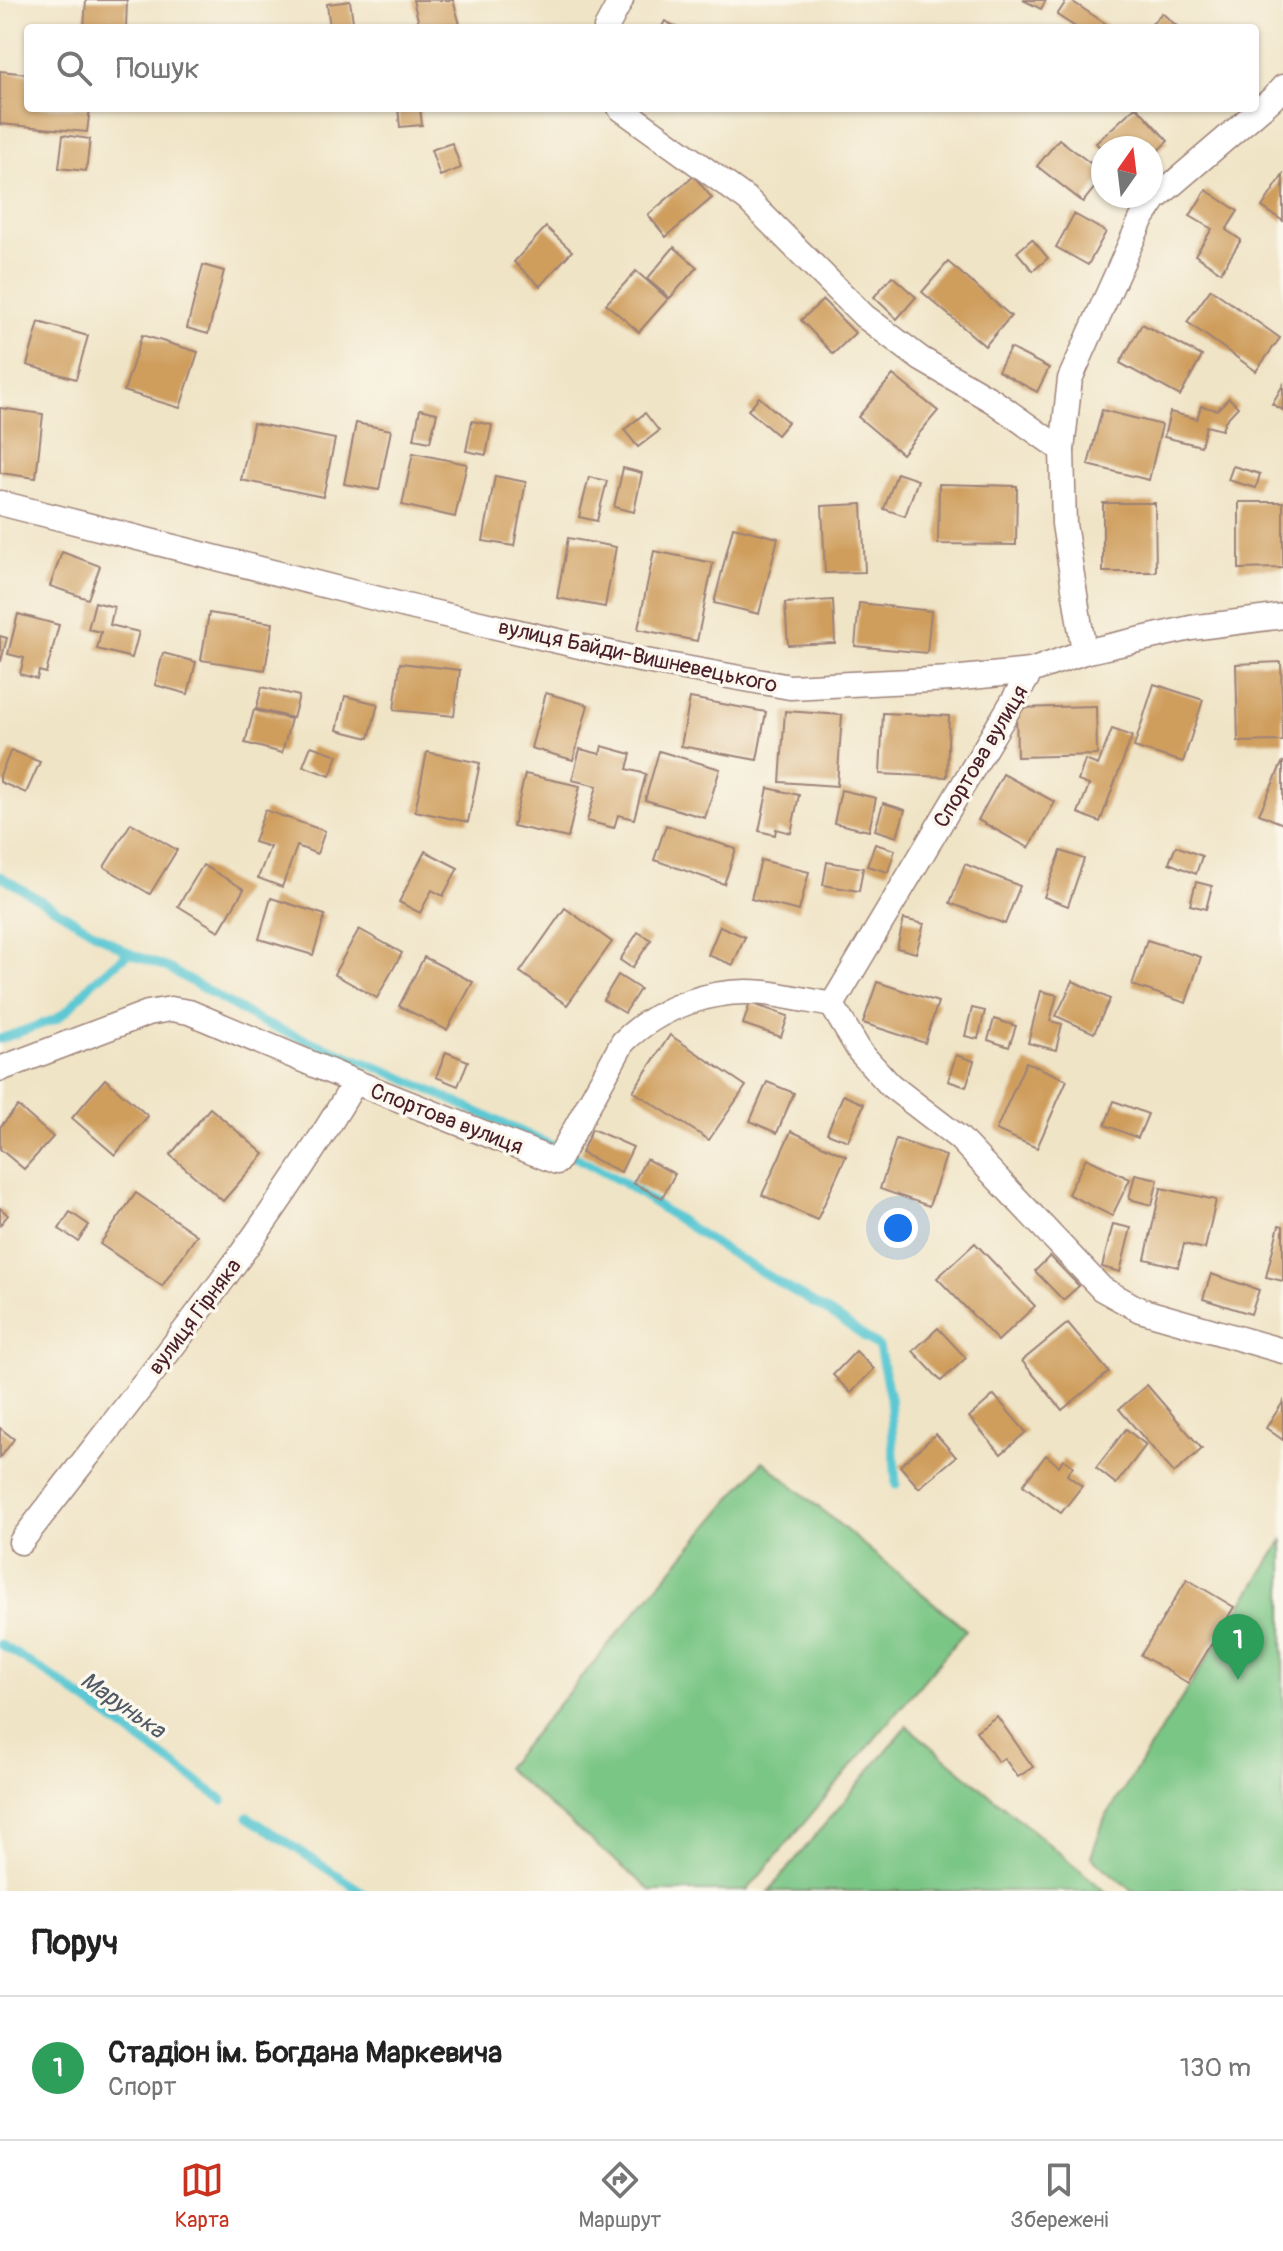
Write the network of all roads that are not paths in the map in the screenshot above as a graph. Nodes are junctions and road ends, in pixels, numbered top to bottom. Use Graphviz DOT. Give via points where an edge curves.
graph roads {
  1 [pos="621,0"];
  2 [pos="608,24"];
  3 [pos="1283,87"];
  4 [pos="1259,110"];
  5 [pos="626,112"];
  6 [pos="1257,112"];
  7 [pos="1062,450"];
  8 [pos="0,503"];
  9 [pos="1283,616"];
  10 [pos="1084,652"];
  11 [pos="1031,671"];
  12 [pos="832,1005"];
  13 [pos="0,1069"];
  14 [pos="355,1082"];
  15 [pos="1283,1351"];
  16 [pos="21,1542"];
  1 -- 2 [label="street"];
  3 -- 4 [label="street"];
  5 -- 7 [label="street" via="748,200 864,316"];
  6 -- 7 [label="street" via="1155,199 1141,220 1070,379"];
  7 -- 10 [label="street" via="1064,524"];
  8 -- 11 [label="street, вулиця Байди-Вишневецького" via="406,606 640,660 790,687"];
  9 -- 10 [label="street, вулиця Байди-Вишневецького" via="1191,628"];
  10 -- 11 [label="street, вулиця Байди-Вишневецького"];
  11 -- 12 [label="street, Спортова вулиця"];
  12 -- 14 [label="street, Спортова вулиця" via="762,992 714,994 638,1027 623,1042 557,1162"];
  12 -- 15 [label="street" via="860,1052 890,1085 959,1138 1102,1289 1140,1310"];
  13 -- 14 [label="street, Спортова вулиця" via="171,1009"];
  14 -- 16 [label="street, вулиця Гірняка" via="235,1264"];
}
